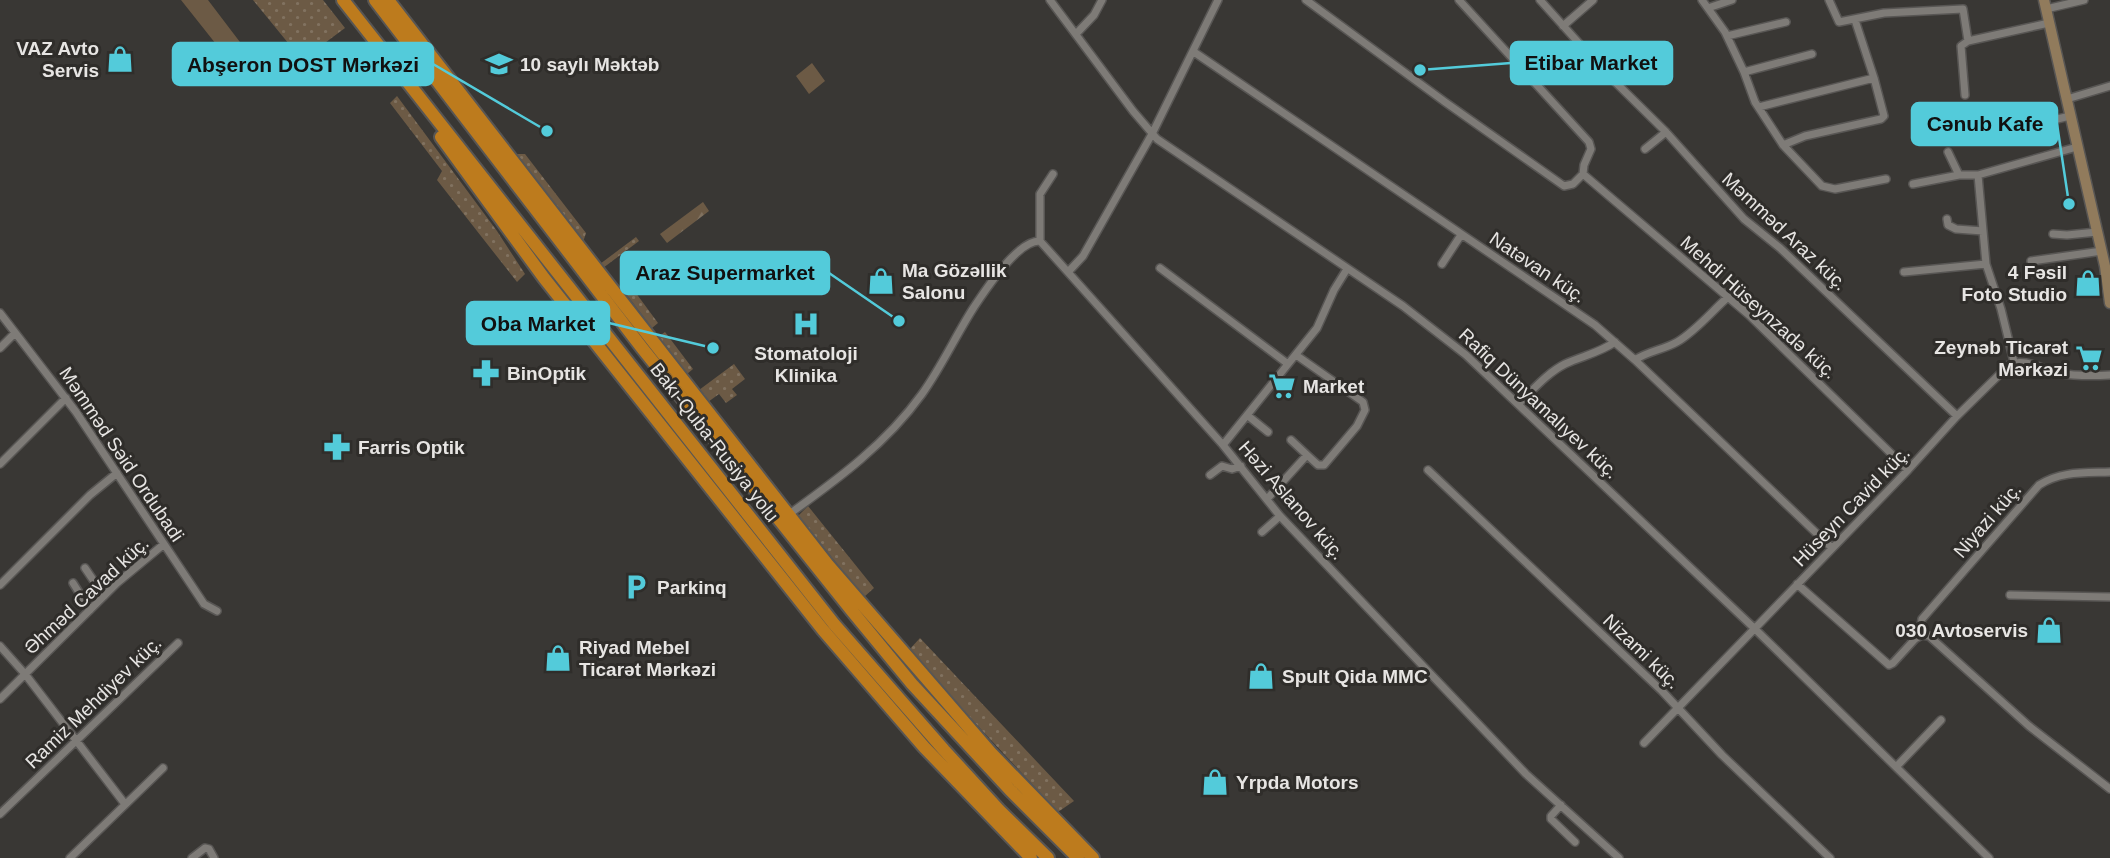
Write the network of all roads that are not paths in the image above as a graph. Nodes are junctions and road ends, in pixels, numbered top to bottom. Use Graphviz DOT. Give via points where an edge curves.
graph roads {
  1 [pos="343,0"];
  2 [pos="374,0"];
  3 [pos="388,0"];
  4 [pos="1050,0"];
  5 [pos="1102,0"];
  6 [pos="1218,0"];
  7 [pos="1306,0"];
  8 [pos="1322,0"];
  9 [pos="1459,0"];
  10 [pos="1541,0"];
  11 [pos="1593,0"];
  12 [pos="1702,0"];
  13 [pos="1732,0"];
  14 [pos="1829,0"];
  15 [pos="1905,0"];
  16 [pos="1960,0"];
  17 [pos="2084,0"];
  18 [pos="2045,5"];
  19 [pos="1708,8"];
  20 [pos="1318,9"];
  21 [pos="1963,9"];
  22 [pos="1906,10"];
  23 [pos="1856,20"];
  24 [pos="1786,22"];
  25 [pos="2049,23"];
  26 [pos="1563,26"];
  27 [pos="1076,34"];
  28 [pos="1727,36"];
  29 [pos="1968,41"];
  30 [pos="1194,52"];
  31 [pos="1812,54"];
  32 [pos="1744,72"];
  33 [pos="1874,78"];
  34 [pos="409,86"];
  35 [pos="2110,86"];
  36 [pos="1965,95"];
  37 [pos="2067,99"];
  38 [pos="1759,107"];
  39 [pos="2070,116"];
  40 [pos="2007,131"];
  41 [pos="1666,132"];
  42 [pos="1152,134"];
  43 [pos="1783,145"];
  44 [pos="2077,147"];
  45 [pos="1645,149"];
  46 [pos="1948,152"];
  47 [pos="1053,174"];
  48 [pos="1583,174"];
  49 [pos="1959,175"];
  50 [pos="1978,176"];
  51 [pos="1886,179"];
  52 [pos="1913,184"];
  53 [pos="1947,219"];
  54 [pos="1983,230"];
  55 [pos="2097,232"];
  56 [pos="2053,234"];
  57 [pos="1461,235"];
  58 [pos="1041,241"];
  59 [pos="2102,251"];
  60 [pos="2031,261"];
  61 [pos="1442,264"];
  62 [pos="1986,264"];
  63 [pos="2108,265"];
  64 [pos="1160,268"];
  65 [pos="1347,269"];
  66 [pos="1069,271"];
  67 [pos="1904,272"];
  68 [pos="1728,297"];
  69 [pos="2110,303"];
  70 [pos="0,313"];
  71 [pos="15,332"];
  72 [pos="1615,342"];
  73 [pos="0,348"];
  74 [pos="1296,355"];
  75 [pos="1635,360"];
  76 [pos="2014,362"];
  77 [pos="1288,365"];
  78 [pos="2110,375"];
  79 [pos="66,398"];
  80 [pos="1518,403"];
  81 [pos="1247,415"];
  82 [pos="1957,416"];
  83 [pos="1268,432"];
  84 [pos="1291,440"];
  85 [pos="1223,445"];
  86 [pos="1307,455"];
  87 [pos="0,464"];
  88 [pos="1241,466"];
  89 [pos="1428,470"];
  90 [pos="1908,470"];
  91 [pos="2110,472"];
  92 [pos="117,473"];
  93 [pos="1210,475"];
  94 [pos="1267,499"];
  95 [pos="788,515"];
  96 [pos="1279,516"];
  97 [pos="1262,532"];
  98 [pos="164,544"];
  99 [pos="1832,548"];
  100 [pos="85,568"];
  101 [pos="72,583"];
  102 [pos="1797,584"];
  103 [pos="0,585"];
  104 [pos="2010,595"];
  105 [pos="104,596"];
  106 [pos="2110,597"];
  107 [pos="90,610"];
  108 [pos="218,611"];
  109 [pos="1754,628"];
  110 [pos="1922,635"];
  111 [pos="177,643"];
  112 [pos="0,646"];
  113 [pos="24,674"];
  114 [pos="0,699"];
  115 [pos="1679,708"];
  116 [pos="1941,720"];
  117 [pos="75,741"];
  118 [pos="1644,743"];
  119 [pos="1896,766"];
  120 [pos="163,768"];
  121 [pos="2110,789"];
  122 [pos="125,804"];
  123 [pos="1561,805"];
  124 [pos="0,814"];
  125 [pos="1574,842"];
  126 [pos="70,858"];
  127 [pos="192,858"];
  128 [pos="214,858"];
  129 [pos="1031,858"];
  130 [pos="1048,858"];
  131 [pos="1078,858"];
  132 [pos="1093,858"];
  133 [pos="1619,858"];
  134 [pos="1830,858"];
  135 [pos="1989,858"];
  1 -- 34 [label="highway, Bakı-Quba-Rusiya yolu"];
  2 -- 131 [label="highway, Bakı-Quba-Rusiya yolu" via="877,643"];
  3 -- 95 [label="highway"];
  4 -- 27 [label="street, Rafiq Dünyamalıyev küç."];
  5 -- 27 [label="street"];
  6 -- 30 [label="street"];
  7 -- 20 [label="street"];
  8 -- 20 [label="street"];
  9 -- 48 [label="street" via="1589,142"];
  10 -- 26 [label="street, Məmməd Araz küç."];
  11 -- 26 [label="street"];
  12 -- 19 [label="street"];
  13 -- 19 [label="street"];
  14 -- 23 [label="street" via="1839,22"];
  15 -- 22 [label="street"];
  16 -- 21 [label="street"];
  17 -- 18 [label="street"];
  18 -- 25 [label="main road"];
  19 -- 28 [label="street"];
  20 -- 48 [label="street" via="1564,186"];
  21 -- 22 [label="street"];
  21 -- 29 [label="street"];
  22 -- 23 [label="street"];
  23 -- 33 [label="street"];
  24 -- 28 [label="street"];
  25 -- 29 [label="street"];
  25 -- 37 [label="main road"];
  26 -- 41 [label="street, Məmməd Araz küç."];
  27 -- 42 [label="street, Rafiq Dünyamalıyev küç."];
  28 -- 32 [label="street"];
  29 -- 36 [label="street" via="1961,46"];
  30 -- 42 [label="street"];
  30 -- 57 [label="street, Natəvan küç."];
  31 -- 32 [label="street"];
  32 -- 38 [label="street"];
  33 -- 38 [label="street"];
  33 -- 43 [label="street" via="1883,109 1881,119"];
  34 -- 129 [label="highway" via="450,151 544,278 823,630 924,747"];
  34 -- 130 [label="highway, Bakı-Quba-Rusiya yolu" via="834,624 944,750"];
  35 -- 37 [label="street"];
  37 -- 39 [label="main road"];
  38 -- 43 [label="street"];
  39 -- 40 [label="street"];
  39 -- 44 [label="main road"];
  41 -- 45 [label="street"];
  41 -- 82 [label="street, Məmməd Araz küç." via="1744,219"];
  42 -- 65 [label="street, Rafiq Dünyamalıyev küç."];
  42 -- 66 [label="street" via="1083,256"];
  43 -- 51 [label="street" via="1828,189"];
  44 -- 50 [label="street"];
  44 -- 55 [label="main road"];
  46 -- 49 [label="street"];
  47 -- 58 [label="street" via="1040,194"];
  48 -- 68 [label="street, Mehdi Hüseynzadə küç."];
  49 -- 50 [label="street"];
  49 -- 52 [label="street"];
  50 -- 54 [label="street"];
  53 -- 54 [label="street" via="1956,229"];
  54 -- 62 [label="street"];
  55 -- 56 [label="street"];
  55 -- 59 [label="main road"];
  57 -- 61 [label="street"];
  57 -- 72 [label="street, Natəvan küç." via="1571,307"];
  58 -- 66 [label="street, Həzi Aslanov küç."];
  58 -- 95 [label="street" via="1028,243 989,286 923,392 884,439"];
  59 -- 60 [label="street"];
  59 -- 63 [label="main road"];
  62 -- 67 [label="street"];
  62 -- 76 [label="street"];
  63 -- 69 [label="main road"];
  64 -- 77 [label="street"];
  65 -- 74 [label="street" via="1322,320"];
  65 -- 80 [label="street, Rafiq Dünyamalıyev küç." via="1440,333"];
  66 -- 85 [label="street, Həzi Aslanov küç."];
  68 -- 75 [label="street" via="1681,340"];
  68 -- 90 [label="street, Mehdi Hüseynzadə küç."];
  70 -- 71 [label="street, Məmməd Səid Ordubadi"];
  71 -- 73 [label="street"];
  71 -- 79 [label="street, Məmməd Səid Ordubadi"];
  72 -- 75 [label="street, Natəvan küç."];
  72 -- 80 [label="street" via="1564,365"];
  74 -- 77 [label="street"];
  74 -- 86 [label="street" via="1363,402 1366,410 1324,465"];
  75 -- 99 [label="street, Natəvan küç."];
  76 -- 78 [label="street" via="2058,373"];
  76 -- 82 [label="street, Hüseyn Cavid küç."];
  77 -- 81 [label="street"];
  79 -- 87 [label="street"];
  79 -- 92 [label="street, Məmməd Səid Ordubadi"];
  80 -- 109 [label="street, Rafiq Dünyamalıyev küç."];
  81 -- 83 [label="street"];
  81 -- 85 [label="street"];
  82 -- 90 [label="street, Hüseyn Cavid küç."];
  84 -- 86 [label="street"];
  85 -- 88 [label="street, Həzi Aslanov küç."];
  86 -- 94 [label="street"];
  88 -- 93 [label="street" via="1223,466"];
  88 -- 94 [label="street, Həzi Aslanov küç."];
  89 -- 115 [label="street, Nizami küç."];
  90 -- 99 [label="street, Hüseyn Cavid küç."];
  91 -- 110 [label="street, Niyazi küç." via="2063,474 2039,485 1922,619"];
  92 -- 98 [label="street, Məmməd Səid Ordubadi"];
  92 -- 103 [label="street"];
  94 -- 96 [label="street, Həzi Aslanov küç."];
  95 -- 132 [label="highway" via="991,753"];
  96 -- 97 [label="street"];
  96 -- 123 [label="street, Həzi Aslanov küç."];
  98 -- 105 [label="street, Əhməd Cavad küç."];
  98 -- 108 [label="street, Məmməd Səid Ordubadi" via="204,604"];
  99 -- 102 [label="street, Hüseyn Cavid küç."];
  100 -- 105 [label="street"];
  101 -- 107 [label="street"];
  102 -- 109 [label="street, Hüseyn Cavid küç."];
  102 -- 110 [label="street, Niyazi küç." via="1889,665"];
  104 -- 106 [label="street"];
  105 -- 107 [label="street, Əhməd Cavad küç."];
  107 -- 113 [label="street, Əhməd Cavad küç."];
  109 -- 115 [label="street, Hüseyn Cavid küç."];
  109 -- 119 [label="street, Rafiq Dünyamalıyev küç."];
  110 -- 121 [label="street" via="1933,639 2029,726"];
  111 -- 117 [label="street, Ramiz Mehdiyev küç."];
  112 -- 113 [label="street"];
  113 -- 114 [label="street, Əhməd Cavad küç."];
  113 -- 117 [label="street"];
  115 -- 118 [label="street, Hüseyn Cavid küç."];
  115 -- 134 [label="street, Nizami küç."];
  116 -- 119 [label="street"];
  117 -- 122 [label="street"];
  117 -- 124 [label="street, Ramiz Mehdiyev küç."];
  119 -- 135 [label="street, Rafiq Dünyamalıyev küç."];
  120 -- 122 [label="street"];
  122 -- 126 [label="street"];
  123 -- 125 [label="street" via="1551,819"];
  123 -- 133 [label="street, Həzi Aslanov küç."];
  127 -- 128 [label="street" via="205,848"];
}
